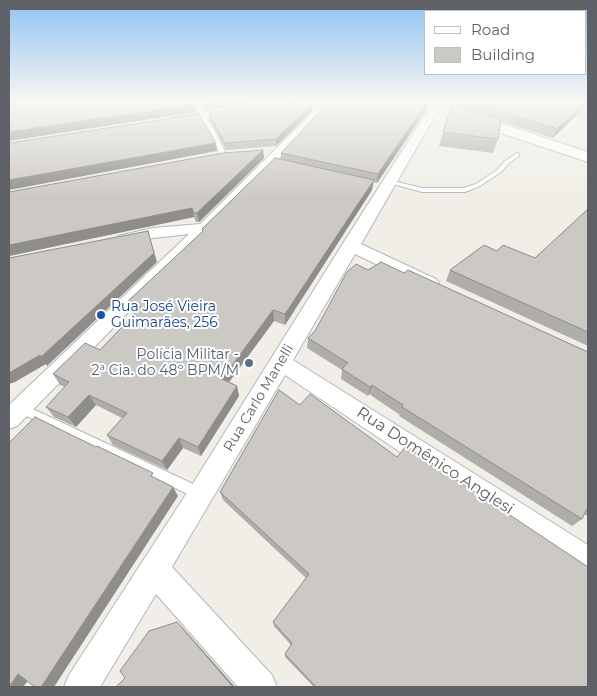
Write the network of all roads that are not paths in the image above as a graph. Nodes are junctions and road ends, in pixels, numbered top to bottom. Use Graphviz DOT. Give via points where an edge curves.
graph roads {
  1 [pos="214,134"];
  2 [pos="294,134"];
  3 [pos="411,134"];
  4 [pos="520,134"];
  5 [pos="517,155"];
  6 [pos="224,156"];
  7 [pos="588,157"];
  8 [pos="383,186"];
  9 [pos="204,228"];
  10 [pos="105,243"];
  11 [pos="350,245"];
  12 [pos="447,291"];
  13 [pos="280,362"];
  14 [pos="12,412"];
  15 [pos="201,494"];
  16 [pos="588,561"];
  17 [pos="155,571"];
  18 [pos="82,687"];
  19 [pos="260,687"];
  1 -- 6 [label="lane"];
  2 -- 9 [label="street"];
  3 -- 8 [label="street, Rua Carlo Manelli"];
  4 -- 7 [label="street"];
  5 -- 8 [label="lane" via="499,172 465,190"];
  8 -- 11 [label="street, Rua Carlo Manelli"];
  9 -- 10 [label="street" via="153,233"];
  9 -- 14 [label="street"];
  11 -- 12 [label="street"];
  11 -- 13 [label="street, Rua Carlo Manelli"];
  13 -- 15 [label="street, Rua Carlo Manelli"];
  13 -- 16 [label="street, Rua Domênico Anglesi"];
  14 -- 15 [label="lane"];
  15 -- 17 [label="street, Rua Carlo Manelli"];
  17 -- 18 [label="street, Rua Carlo Manelli"];
  17 -- 19 [label="street"];
}
